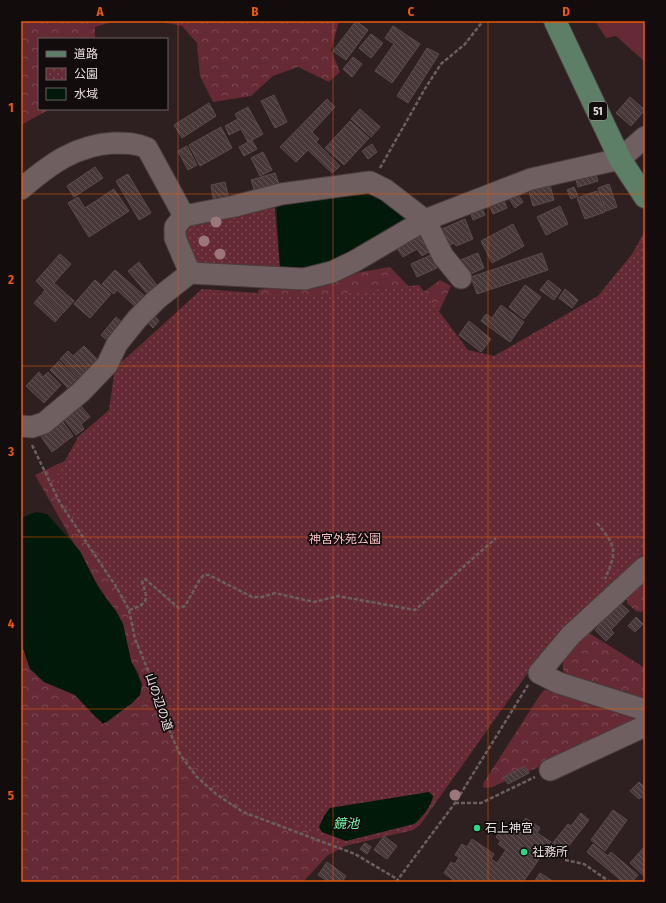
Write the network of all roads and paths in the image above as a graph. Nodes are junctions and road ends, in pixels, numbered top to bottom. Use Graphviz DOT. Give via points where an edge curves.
graph roads {
  1 [pos="483,21"];
  2 [pos="555,21"];
  3 [pos="645,137"];
  4 [pos="620,159"];
  5 [pos="370,182"];
  6 [pos="21,189"];
  7 [pos="645,198"];
  8 [pos="184,216"];
  9 [pos="425,220"];
  10 [pos="190,273"];
  11 [pos="461,278"];
  12 [pos="22,426"];
  13 [pos="597,523"];
  14 [pos="496,538"];
  15 [pos="645,567"];
  16 [pos="608,601"];
  17 [pos="129,610"];
  18 [pos="539,673"];
  19 [pos="645,710"];
  20 [pos="645,726"];
  21 [pos="550,770"];
  22 [pos="455,803"];
  23 [pos="565,860"];
  24 [pos="397,881"];
  25 [pos="610,882"];
  1 -- 5 [label="path" via="465,44 442,64"];
  2 -- 4 [label="main road, 51"];
  3 -- 4 [label="street"];
  4 -- 7 [label="main road, 51"];
  4 -- 9 [label="street" via="531,180"];
  5 -- 8 [label="street" via="281,194"];
  5 -- 9 [label="street" via="386,190"];
  6 -- 8 [label="street" via="58,159 84,147 100,144 138,144 152,154"];
  8 -- 10 [label="street" via="175,227 175,238"];
  9 -- 10 [label="street" via="355,261 332,272 304,279"];
  9 -- 11 [label="street" via="443,256"];
  10 -- 12 [label="street" via="137,319 117,344 107,366 97,378 44,423 32,427"];
  12 -- 17 [label="path, 山の辺の道" via="60,503"];
  13 -- 16 [label="path" via="613,546 614,558 603,583 608,588"];
  14 -- 17 [label="path" via="415,610 338,596 314,602 275,593 252,597 209,575 204,575 185,606 179,608 145,579 142,582 147,600"];
  15 -- 16 [label="street"];
  16 -- 18 [label="street" via="571,635"];
  17 -- 24 [label="path, 山の辺の道" via="135,639 158,694 171,735 181,756 197,777 216,794 243,812 355,854"];
  18 -- 19 [label="street" via="559,683"];
  18 -- 22 [label="path" via="525,689"];
  20 -- 21 [label="street"];
  21 -- 22 [label="path" via="481,803"];
  22 -- 24 [label="path"];
  23 -- 25 [label="path" via="584,864"];
}
